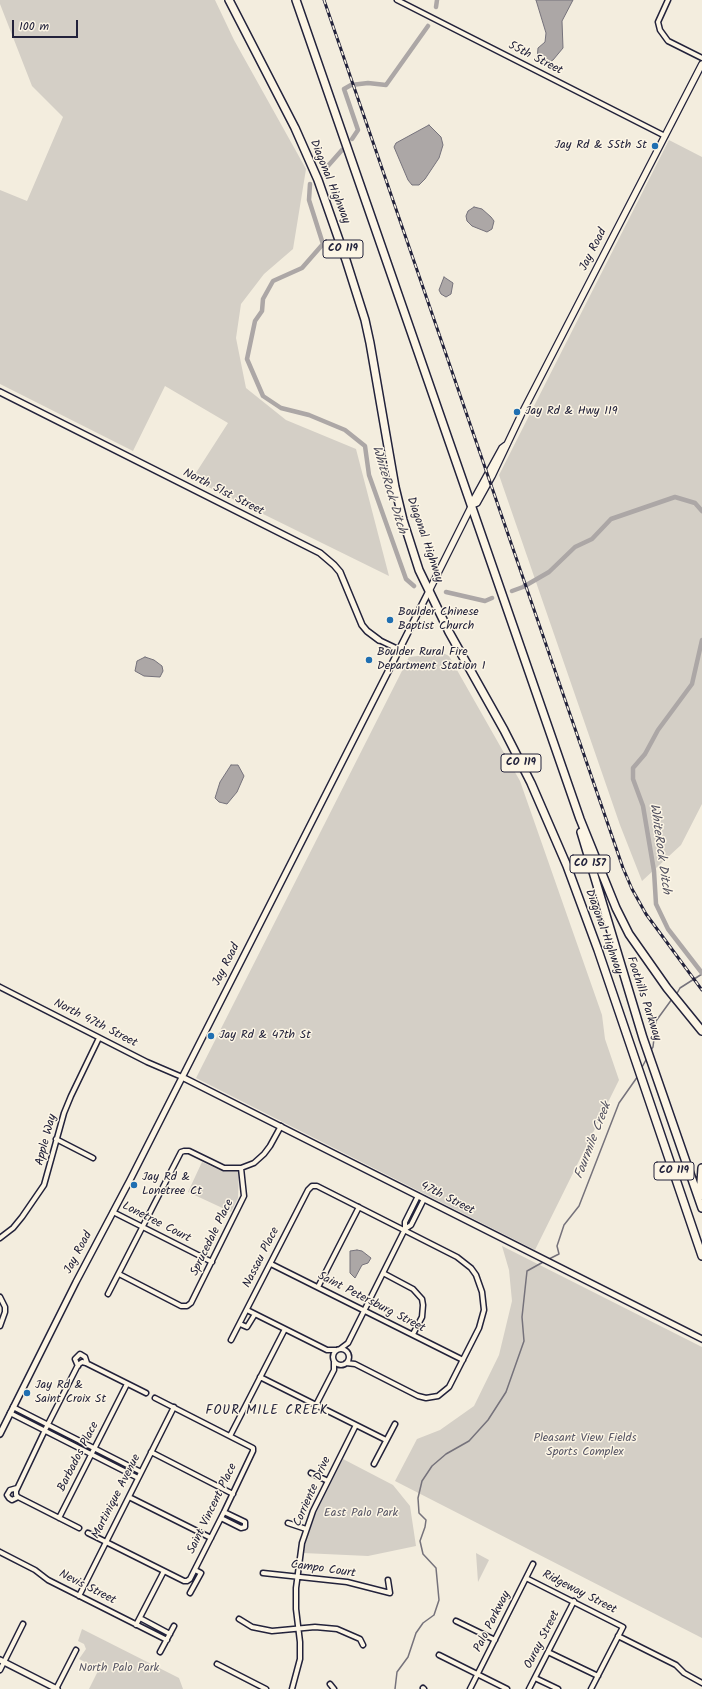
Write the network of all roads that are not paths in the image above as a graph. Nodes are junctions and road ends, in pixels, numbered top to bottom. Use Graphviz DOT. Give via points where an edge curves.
graph roads {
  1 [pos="229,0"];
  2 [pos="296,0"];
  3 [pos="396,0"];
  4 [pos="668,0"];
  5 [pos="702,58"];
  6 [pos="702,64"];
  7 [pos="665,136"];
  8 [pos="0,392"];
  9 [pos="472,505"];
  10 [pos="429,591"];
  11 [pos="379,640"];
  12 [pos="400,650"];
  13 [pos="571,795"];
  14 [pos="0,987"];
  15 [pos="702,1031"];
  16 [pos="99,1038"];
  17 [pos="182,1077"];
  18 [pos="281,1126"];
  19 [pos="56,1139"];
  20 [pos="93,1158"];
  21 [pos="241,1168"];
  22 [pos="702,1168"];
  23 [pos="418,1196"];
  24 [pos="424,1199"];
  25 [pos="701,1206"];
  26 [pos="359,1207"];
  27 [pos="113,1212"];
  28 [pos="143,1227"];
  29 [pos="405,1229"];
  30 [pos="0,1238"];
  31 [pos="702,1256"];
  32 [pos="212,1262"];
  33 [pos="271,1264"];
  34 [pos="119,1274"];
  35 [pos="383,1274"];
  36 [pos="318,1287"];
  37 [pos="108,1294"];
  38 [pos="0,1297"];
  39 [pos="247,1310"];
  40 [pos="364,1311"];
  41 [pos="254,1314"];
  42 [pos="240,1324"];
  43 [pos="0,1326"];
  44 [pos="285,1329"];
  45 [pos="413,1334"];
  46 [pos="702,1339"];
  47 [pos="231,1340"];
  48 [pos="348,1343"];
  49 [pos="327,1350"];
  50 [pos="338,1350"];
  51 [pos="348,1355"];
  52 [pos="334,1359"];
  53 [pos="463,1360"];
  54 [pos="87,1363"];
  55 [pos="344,1364"];
  56 [pos="355,1364"];
  57 [pos="78,1365"];
  58 [pos="334,1370"];
  59 [pos="260,1377"];
  60 [pos="127,1384"];
  61 [pos="146,1394"];
  62 [pos="155,1398"];
  63 [pos="316,1405"];
  64 [pos="13,1407"];
  65 [pos="174,1407"];
  66 [pos="10,1413"];
  67 [pos="395,1424"];
  68 [pos="48,1425"];
  69 [pos="356,1425"];
  70 [pos="45,1430"];
  71 [pos="0,1434"];
  72 [pos="230,1436"];
  73 [pos="386,1440"];
  74 [pos="94,1448"];
  75 [pos="151,1452"];
  76 [pos="91,1454"];
  77 [pos="374,1464"];
  78 [pos="141,1472"];
  79 [pos="311,1473"];
  80 [pos="138,1478"];
  81 [pos="328,1481"];
  82 [pos="16,1490"];
  83 [pos="233,1494"];
  84 [pos="129,1497"];
  85 [pos="18,1498"];
  86 [pos="224,1512"];
  87 [pos="59,1518"];
  88 [pos="221,1518"];
  89 [pos="288,1523"];
  90 [pos="79,1528"];
  91 [pos="306,1529"];
  92 [pos="88,1533"];
  93 [pos="211,1538"];
  94 [pos="106,1542"];
  95 [pos="0,1552"];
  96 [pos="533,1564"];
  97 [pos="195,1570"];
  98 [pos="164,1572"];
  99 [pos="263,1573"];
  100 [pos="297,1576"];
  101 [pos="526,1578"];
  102 [pos="388,1580"];
  103 [pos="190,1593"];
  104 [pos="79,1596"];
  105 [pos="574,1601"];
  106 [pos="140,1618"];
  107 [pos="239,1620"];
  108 [pos="456,1621"];
  109 [pos="23,1624"];
  110 [pos="136,1625"];
  111 [pos="174,1626"];
  112 [pos="298,1630"];
  113 [pos="170,1634"];
  114 [pos="618,1636"];
  115 [pos="167,1640"];
  116 [pos="495,1640"];
  117 [pos="363,1645"];
  118 [pos="76,1650"];
  119 [pos="160,1652"];
  120 [pos="548,1652"];
  121 [pos="439,1655"];
  122 [pos="2,1661"];
  123 [pos="217,1664"];
  124 [pos="0,1670"];
  125 [pos="477,1674"];
  126 [pos="598,1676"];
  127 [pos="535,1678"];
  128 [pos="702,1683"];
  129 [pos="330,1684"];
  130 [pos="57,1689"];
  131 [pos="266,1689"];
  132 [pos="292,1689"];
  133 [pos="334,1689"];
  134 [pos="470,1689"];
  135 [pos="507,1689"];
  136 [pos="530,1689"];
  137 [pos="558,1689"];
  138 [pos="591,1689"];
  1 -- 10 [label="highway, Diagonal Highway / CO 119" via="295,128 318,180 342,246 369,335 403,520 419,570"];
  2 -- 9 [label="highway, CO 119"];
  3 -- 7 [label="street, 55th Street"];
  4 -- 5 [label="street" via="658,22 660,30 668,41"];
  6 -- 7 [label="main road, Jay Road"];
  7 -- 9 [label="main road, Jay Road"];
  8 -- 11 [label="street, North 51st Street" via="320,553 340,572 362,625"];
  9 -- 10 [label="main road, Jay Road"];
  9 -- 13 [label="highway, CO 119"];
  10 -- 12 [label="street, Jay Road"];
  10 -- 31 [label="highway, Diagonal Highway / CO 119" via="504,730 542,807 576,890"];
  11 -- 12 [label="street, North 51st Street"];
  12 -- 17 [label="street, Jay Road"];
  13 -- 15 [label="highway, CO 119" via="622,922 667,988"];
  13 -- 25 [label="highway, Foothills Parkway / CO 157" via="642,1038"];
  14 -- 16 [label="street, North 47th Street"];
  16 -- 17 [label="street, North 47th Street"];
  16 -- 19 [label="street, Apple Way" via="71,1096"];
  17 -- 18 [label="street, 47th Street"];
  17 -- 27 [label="street, Jay Road"];
  18 -- 21 [label="street" via="264,1154 254,1163"];
  18 -- 23 [label="street, 47th Street"];
  19 -- 20 [label="street"];
  19 -- 30 [label="street, Apple Way" via="44,1185 13,1228"];
  21 -- 28 [label="street" via="221,1167 196,1154 184,1151 179,1155"];
  21 -- 32 [label="street, Sprucedale Place" via="244,1196"];
  22 -- 25 [label="highway"];
  23 -- 24 [label="street, 47th Street"];
  23 -- 29 [label="street" via="405,1222"];
  24 -- 29 [label="street" via="411,1225"];
  24 -- 46 [label="street, 47th Street"];
  26 -- 29 [label="street"];
  26 -- 33 [label="street, Nassau Place" via="322,1188 312,1186"];
  26 -- 36 [label="street"];
  27 -- 28 [label="street, Lonetree Court"];
  27 -- 64 [label="street, Jay Road"];
  28 -- 32 [label="street, Lonetree Court"];
  28 -- 34 [label="street"];
  29 -- 35 [label="street"];
  29 -- 53 [label="street" via="462,1260 480,1284 484,1301 482,1319"];
  32 -- 34 [label="street, Sprucedale Place" via="187,1306 181,1306"];
  33 -- 36 [label="street, Saint Petersburg Street"];
  33 -- 39 [label="street, Nassau Place"];
  34 -- 37 [label="street"];
  35 -- 40 [label="street"];
  35 -- 45 [label="street" via="413,1289 422,1299 422,1316"];
  36 -- 40 [label="street, Saint Petersburg Street"];
  38 -- 43 [label="street" via="5,1307"];
  39 -- 41 [label="street"];
  39 -- 42 [label="street, Nassau Place"];
  40 -- 45 [label="street, Saint Petersburg Street"];
  40 -- 48 [label="street"];
  41 -- 42 [label="street" via="247,1327"];
  41 -- 44 [label="street"];
  42 -- 47 [label="street, Nassau Place"];
  44 -- 49 [label="street"];
  44 -- 59 [label="street"];
  45 -- 53 [label="street, Saint Petersburg Street"];
  48 -- 50 [label="street"];
  48 -- 51 [label="street"];
  49 -- 50 [label="street"];
  49 -- 52 [label="street"];
  50 -- 51 [label="street" via="344,1349"];
  50 -- 52 [label="street"];
  51 -- 55 [label="street"];
  51 -- 56 [label="street"];
  52 -- 55 [label="street"];
  52 -- 58 [label="street"];
  53 -- 56 [label="street" via="448,1389 438,1396 426,1398"];
  54 -- 57 [label="street" via="82,1362"];
  54 -- 57 [label="street" via="85,1357 80,1354 75,1359"];
  54 -- 60 [label="street"];
  55 -- 56 [label="street"];
  55 -- 58 [label="street"];
  57 -- 68 [label="street"];
  58 -- 63 [label="street"];
  59 -- 63 [label="street"];
  59 -- 72 [label="street"];
  60 -- 61 [label="street"];
  60 -- 74 [label="street, Barbados Place"];
  62 -- 65 [label="street"];
  63 -- 69 [label="street"];
  64 -- 66 [label="street, Jay Road"];
  64 -- 68 [label="street"];
  65 -- 72 [label="street"];
  65 -- 75 [label="street, Martinique Avenue"];
  66 -- 70 [label="street"];
  66 -- 71 [label="street, Jay Road"];
  67 -- 73 [label="street"];
  68 -- 70 [label="street"];
  68 -- 74 [label="street"];
  69 -- 73 [label="street"];
  69 -- 81 [label="street, Corriente Drive"];
  70 -- 76 [label="street"];
  70 -- 82 [label="street"];
  72 -- 83 [label="street, Saint Vincent Place" via="253,1448"];
  73 -- 77 [label="street"];
  74 -- 76 [label="street, Barbados Place"];
  74 -- 78 [label="street"];
  75 -- 78 [label="street, Martinique Avenue"];
  75 -- 83 [label="street"];
  76 -- 80 [label="street"];
  76 -- 87 [label="street, Barbados Place"];
  78 -- 80 [label="street, Martinique Avenue"];
  79 -- 81 [label="street"];
  80 -- 84 [label="street, Martinique Avenue"];
  81 -- 91 [label="street, Corriente Drive"];
  82 -- 85 [label="street"];
  82 -- 85 [label="street" via="10,1490 7,1495 12,1500"];
  83 -- 86 [label="street, Saint Vincent Place"];
  84 -- 93 [label="street"];
  84 -- 94 [label="street, Martinique Avenue"];
  85 -- 87 [label="street"];
  86 -- 88 [label="street, Saint Vincent Place"];
  86 -- 88 [label="street" via="245,1522 245,1527 241,1528"];
  87 -- 90 [label="street"];
  88 -- 93 [label="street, Saint Vincent Place"];
  89 -- 91 [label="street"];
  91 -- 100 [label="street, Corriente Drive"];
  92 -- 94 [label="street"];
  93 -- 97 [label="street, Saint Vincent Place"];
  94 -- 98 [label="street"];
  94 -- 104 [label="street, Martinique Avenue"];
  95 -- 104 [label="street, Nevis Street"];
  96 -- 101 [label="street, Palo Parkway"];
  97 -- 98 [label="street, Saint Vincent Place" via="187,1581"];
  97 -- 103 [label="street" via="201,1573"];
  98 -- 106 [label="street"];
  99 -- 100 [label="street, Campo Court"];
  100 -- 102 [label="street, Campo Court" via="347,1582 390,1593"];
  100 -- 112 [label="street, Corriente Drive"];
  101 -- 105 [label="street, Ridgeway Street"];
  101 -- 116 [label="street, Palo Parkway"];
  104 -- 110 [label="street, Nevis Street"];
  105 -- 114 [label="street, Ridgeway Street" via="623,1627"];
  105 -- 120 [label="street, Ouray Street"];
  106 -- 110 [label="street"];
  106 -- 113 [label="street"];
  107 -- 112 [label="street" via="261,1630"];
  108 -- 116 [label="street"];
  109 -- 122 [label="street"];
  110 -- 115 [label="street, Nevis Street"];
  111 -- 113 [label="street"];
  112 -- 117 [label="street" via="320,1627 337,1629 360,1639"];
  112 -- 132 [label="street, Corriente Drive" via="300,1659"];
  113 -- 115 [label="street"];
  114 -- 126 [label="street"];
  114 -- 128 [label="street" via="676,1665 684,1673"];
  115 -- 119 [label="street"];
  116 -- 125 [label="street, Palo Parkway"];
  118 -- 130 [label="street"];
  120 -- 126 [label="street"];
  120 -- 127 [label="street, Ouray Street"];
  121 -- 125 [label="street"];
  122 -- 124 [label="street"];
  122 -- 130 [label="street"];
  123 -- 131 [label="street"];
  125 -- 134 [label="street, Palo Parkway"];
  125 -- 135 [label="street"];
  126 -- 138 [label="street"];
  127 -- 136 [label="street, Ouray Street"];
  127 -- 137 [label="street"];
  129 -- 133 [label="street"];
}
